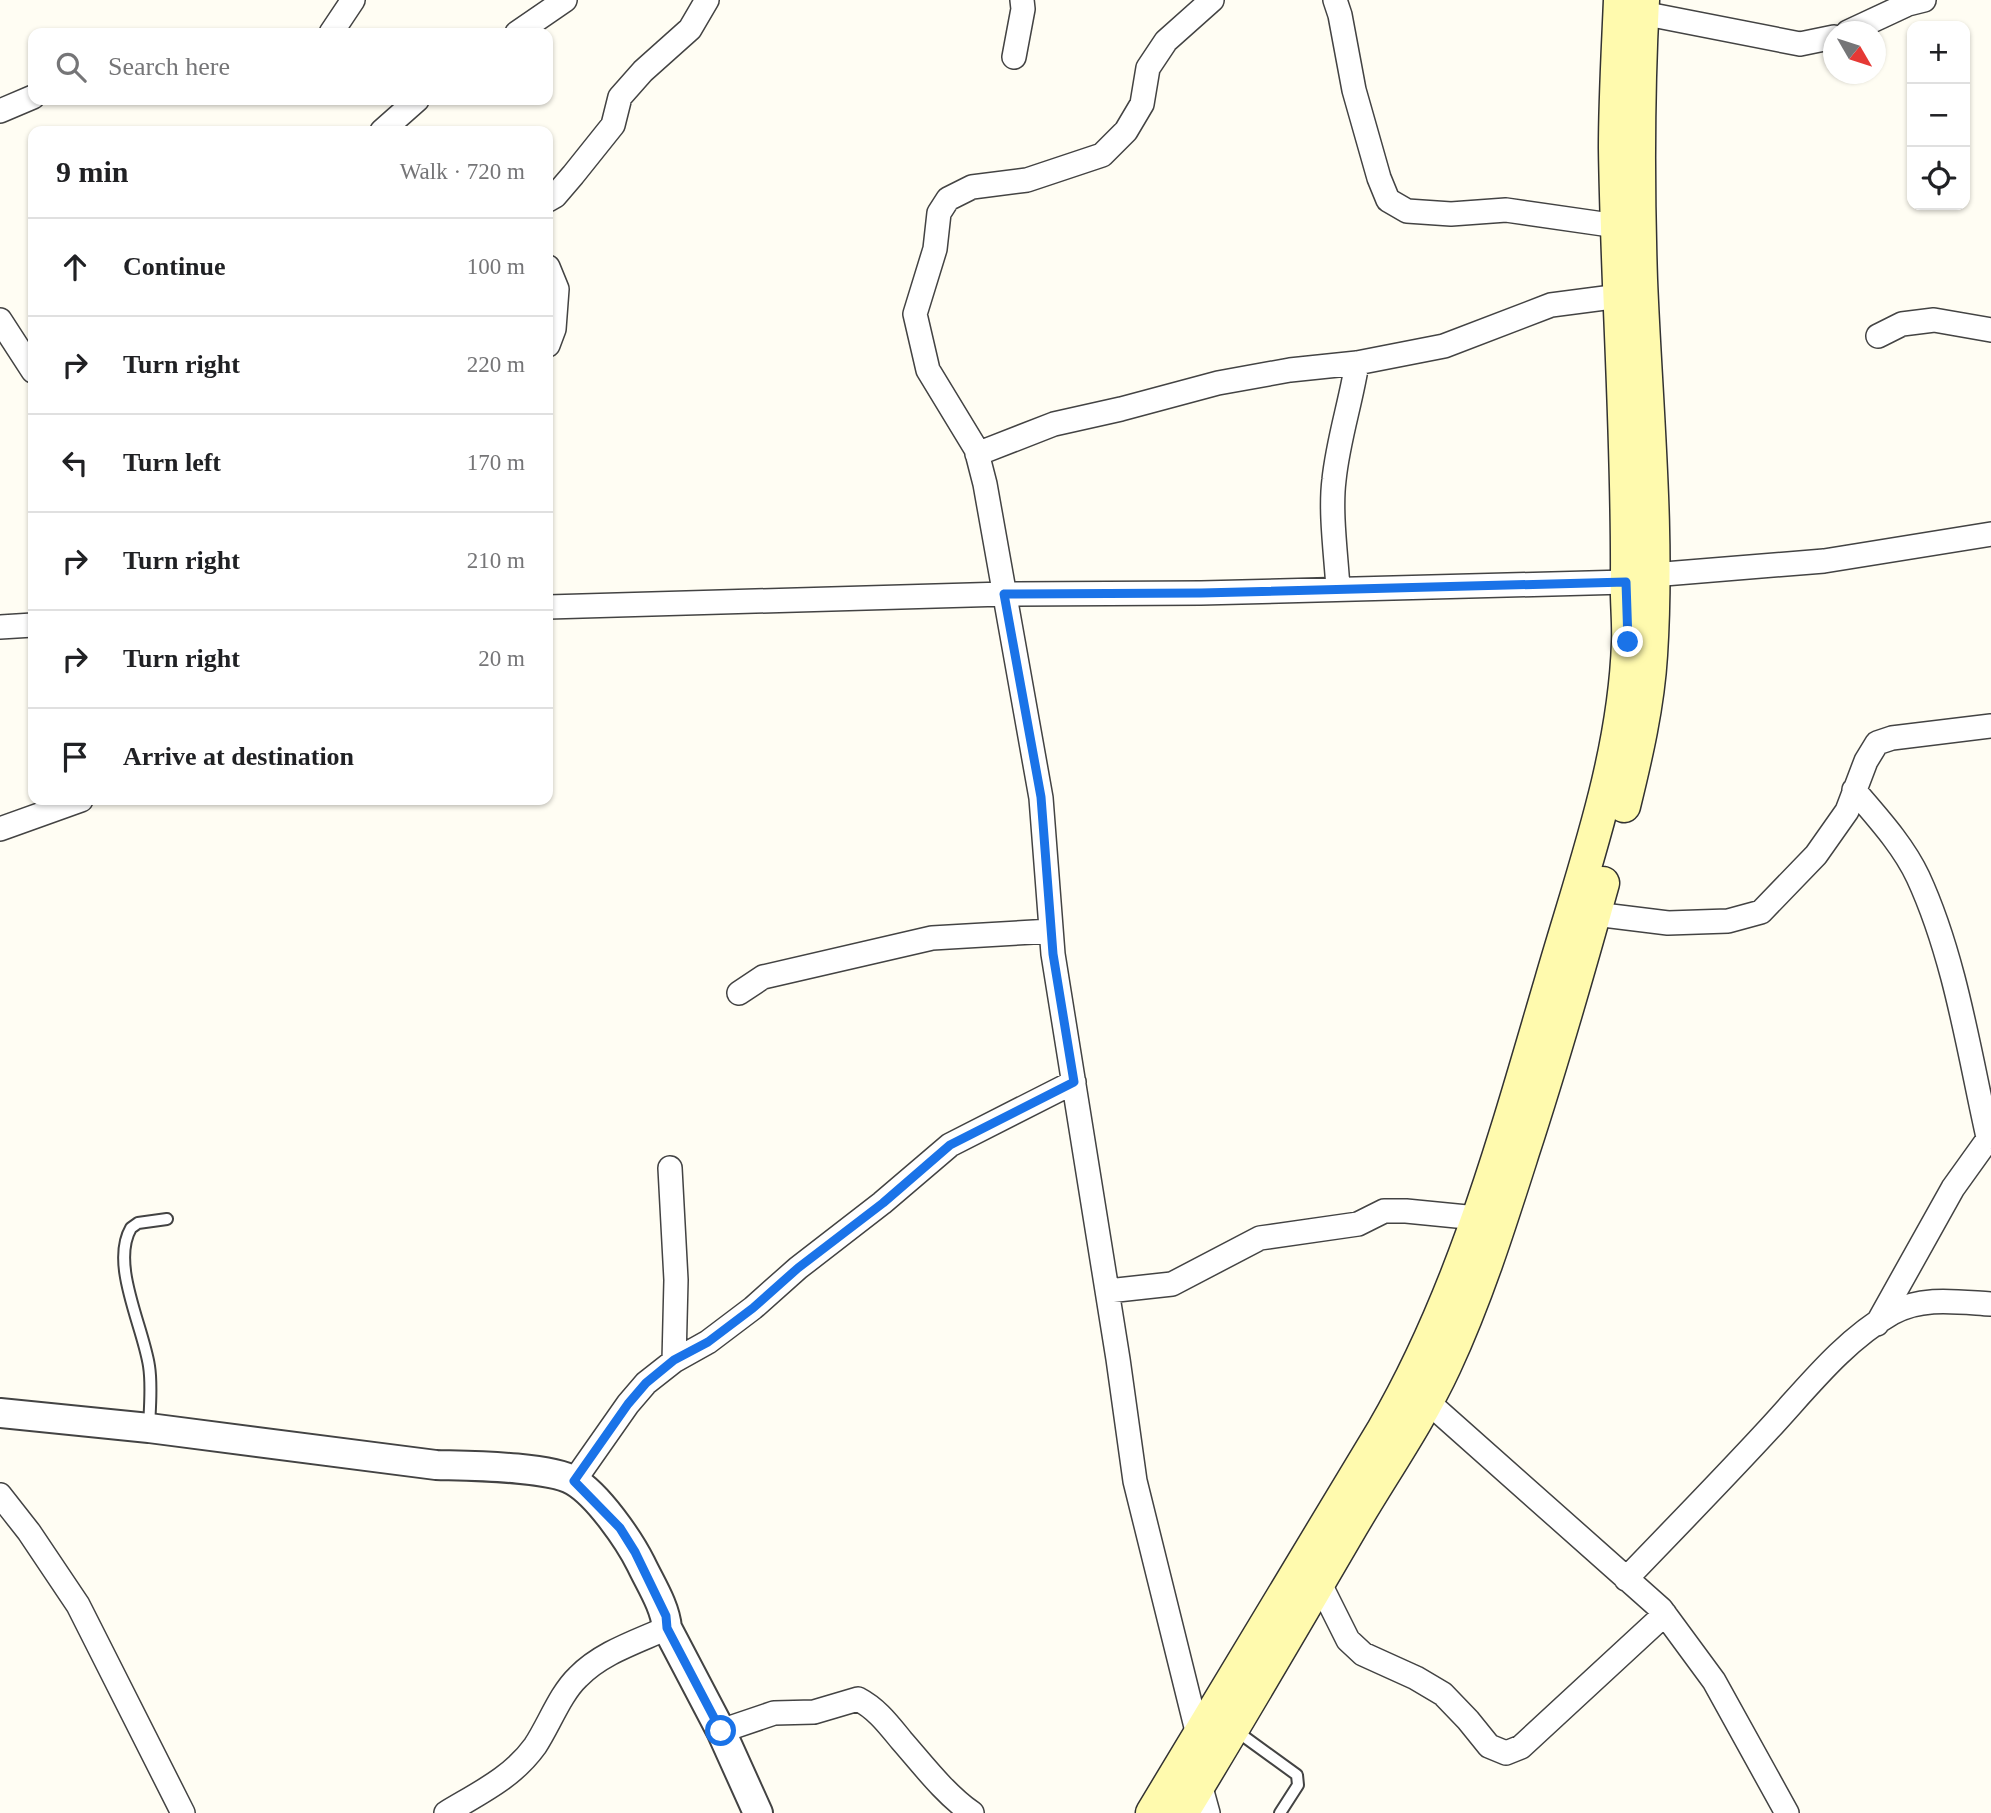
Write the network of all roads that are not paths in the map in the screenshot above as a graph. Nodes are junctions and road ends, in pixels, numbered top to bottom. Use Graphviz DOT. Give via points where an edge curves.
graph roads {
  1 [pos="353,0"];
  2 [pos="565,0"];
  3 [pos="707,0"];
  4 [pos="1022,0"];
  5 [pos="1212,0"];
  6 [pos="1335,0"];
  7 [pos="1924,0"];
  8 [pos="1635,4"];
  9 [pos="1872,21"];
  10 [pos="334,28"];
  11 [pos="524,28"];
  12 [pos="1823,39"];
  13 [pos="1014,57"];
  14 [pos="28,99"];
  15 [pos="403,105"];
  16 [pos="0,111"];
  17 [pos="386,126"];
  18 [pos="553,197"];
  19 [pos="1617,226"];
  20 [pos="553,281"];
  21 [pos="1620,296"];
  22 [pos="0,320"];
  23 [pos="1991,330"];
  24 [pos="553,332"];
  25 [pos="1878,336"];
  26 [pos="28,363"];
  27 [pos="1357,363"];
  28 [pos="977,454"];
  29 [pos="1991,534"];
  30 [pos="1639,579"];
  31 [pos="1338,588"];
  32 [pos="1004,594"];
  33 [pos="553,607"];
  34 [pos="28,625"];
  35 [pos="0,627"];
  36 [pos="1991,726"];
  37 [pos="1854,790"];
  38 [pos="68,805"];
  39 [pos="0,829"];
  40 [pos="1595,914"];
  41 [pos="1051,931"];
  42 [pos="739,993"];
  43 [pos="1074,1082"];
  44 [pos="1990,1136"];
  45 [pos="670,1168"];
  46 [pos="1477,1218"];
  47 [pos="167,1219"];
  48 [pos="1108,1290"];
  49 [pos="1991,1304"];
  50 [pos="1876,1325"];
  51 [pos="674,1360"];
  52 [pos="1428,1402"];
  53 [pos="0,1413"];
  54 [pos="149,1428"];
  55 [pos="574,1481"];
  56 [pos="0,1494"];
  57 [pos="1626,1579"];
  58 [pos="1319,1582"];
  59 [pos="1665,1614"];
  60 [pos="667,1628"];
  61 [pos="1234,1730"];
  62 [pos="721,1731"];
  63 [pos="1198,1735"];
  64 [pos="1204,1798"];
  65 [pos="183,1813"];
  66 [pos="446,1813"];
  67 [pos="758,1813"];
  68 [pos="972,1813"];
  69 [pos="1152,1813"];
  70 [pos="1182,1813"];
  71 [pos="1280,1813"];
  72 [pos="1787,1813"];
  1 -- 10 [label="street"];
  2 -- 11 [label="street"];
  3 -- 18 [label="street" via="690,29 620,97 613,125"];
  4 -- 13 [label="street"];
  5 -- 28 [label="street" via="1166,41 1148,68 1142,104 1126,131 1102,155 1027,180 972,187 948,199 939,213 935,249 915,314 928,370"];
  6 -- 19 [label="street" via="1353,90 1388,200 1408,211 1506,210"];
  7 -- 9 [label="street"];
  8 -- 12 [label="street" via="1800,44"];
  8 -- 19 [label="main road" via="1615,145"];
  8 -- 30 [label="main road" via="1640,50 1641,278 1649,434"];
  14 -- 16 [label="street"];
  15 -- 17 [label="street"];
  19 -- 21 [label="main road"];
  20 -- 24 [label="street"];
  21 -- 27 [label="street" via="1551,305 1444,346"];
  21 -- 30 [label="main road" via="1627,534"];
  22 -- 26 [label="street"];
  23 -- 25 [label="street" via="1934,320 1902,324"];
  27 -- 28 [label="street" via="1218,383 1054,424"];
  27 -- 31 [label="street" via="1333,483"];
  28 -- 32 [label="street"];
  29 -- 30 [label="street" via="1824,561"];
  30 -- 31 [label="street"];
  30 -- 40 [label="main road" via="1651,657 1639,746"];
  30 -- 46 [label="main road" via="1612,766 1588,864"];
  31 -- 32 [label="street"];
  32 -- 33 [label="street"];
  32 -- 41 [label="street" via="1041,797"];
  34 -- 35 [label="street"];
  36 -- 37 [label="street" via="1877,743"];
  37 -- 40 [label="street" via="1847,811 1816,855 1761,912 1728,922 1668,923"];
  37 -- 44 [label="street" via="1888,829 1918,876 1946,953"];
  38 -- 39 [label="street"];
  40 -- 52 [label="main road" via="1484,1271"];
  41 -- 42 [label="street" via="932,938 763,977"];
  41 -- 43 [label="street"];
  43 -- 48 [label="street"];
  43 -- 51 [label="street" via="950,1145 753,1308 708,1342"];
  44 -- 50 [label="street" via="1952,1188"];
  45 -- 51 [label="street" via="676,1280"];
  46 -- 48 [label="street" via="1384,1211 1358,1224 1261,1238 1172,1284"];
  46 -- 63 [label="main road" via="1408,1388"];
  47 -- 54 [label="lane" via="138,1223 131,1228 124,1247 149,1367"];
  48 -- 63 [label="street" via="1135,1481"];
  49 -- 50 [label="street" via="1929,1301 1894,1312"];
  50 -- 57 [label="street" via="1820,1372"];
  51 -- 55 [label="street" via="628,1404"];
  52 -- 57 [label="street"];
  52 -- 58 [label="main road"];
  53 -- 54 [label="street"];
  54 -- 55 [label="street" via="436,1465 551,1474"];
  55 -- 60 [label="street" via="620,1528 666,1616"];
  56 -- 65 [label="street" via="78,1605"];
  57 -- 59 [label="street"];
  58 -- 59 [label="street" via="1348,1640 1363,1654 1443,1694 1489,1746 1506,1753 1521,1748"];
  58 -- 61 [label="main road"];
  59 -- 72 [label="street" via="1714,1681"];
  60 -- 62 [label="street"];
  60 -- 66 [label="street" via="596,1661 575,1679 519,1766 489,1790"];
  61 -- 64 [label="main road"];
  61 -- 71 [label="lane" via="1297,1775 1298,1785"];
  62 -- 67 [label="street"];
  62 -- 68 [label="street" via="774,1713 814,1713 858,1699 874,1707"];
  63 -- 69 [label="main road"];
  64 -- 70 [label="main road"];
}
